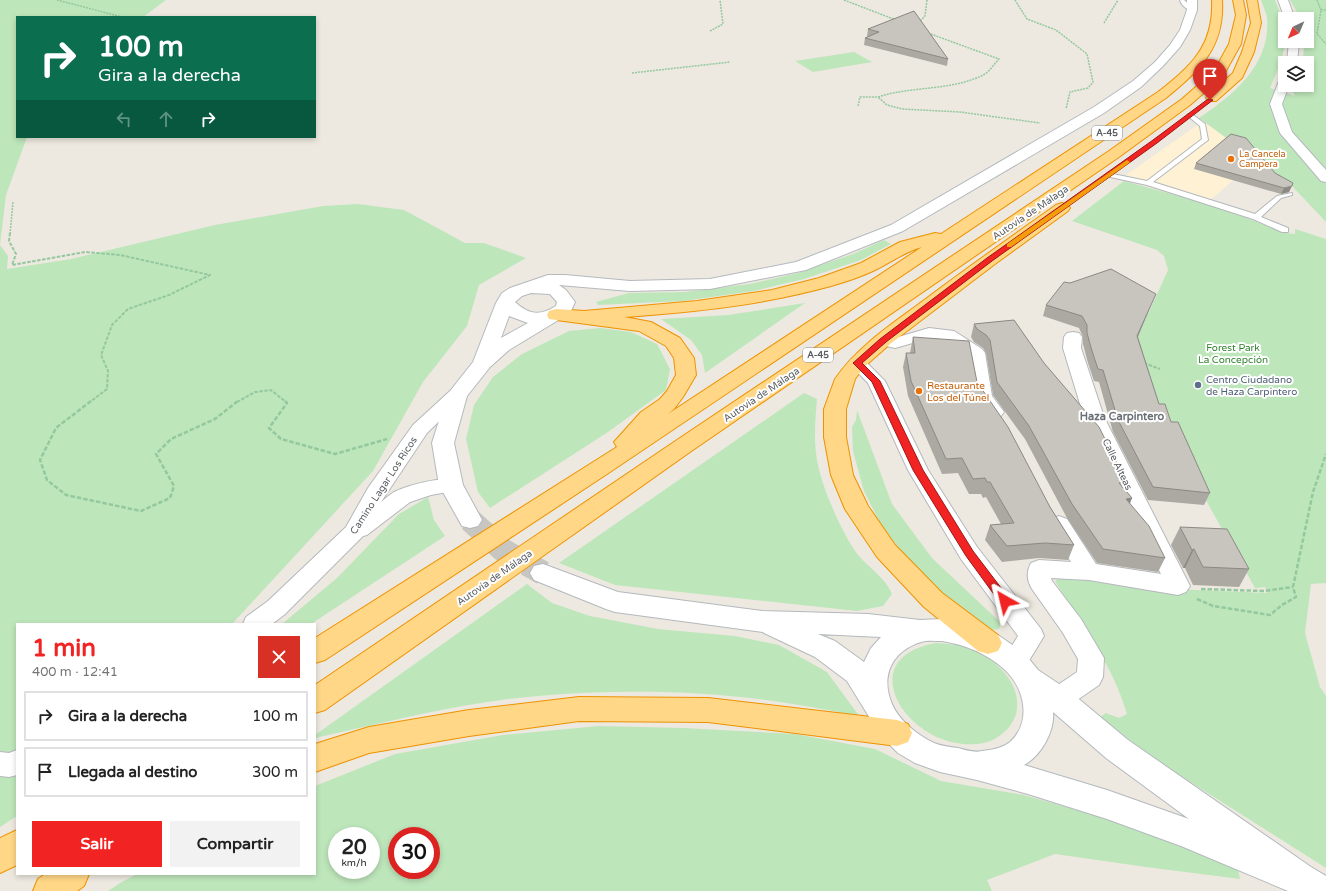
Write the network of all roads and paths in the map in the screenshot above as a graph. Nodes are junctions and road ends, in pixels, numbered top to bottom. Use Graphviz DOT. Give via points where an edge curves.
graph roads {
  1 [pos="57,0"];
  2 [pos="720,0"];
  3 [pos="844,0"];
  4 [pos="927,0"];
  5 [pos="1015,0"];
  6 [pos="1118,0"];
  7 [pos="1216,0"];
  8 [pos="1238,0"];
  9 [pos="1252,0"];
  10 [pos="1283,0"];
  11 [pos="1317,0"];
  12 [pos="1188,3"];
  13 [pos="1321,10"];
  14 [pos="1326,10"];
  15 [pos="1287,12"];
  16 [pos="118,16"];
  17 [pos="900,22"];
  18 [pos="1104,23"];
  19 [pos="914,27"];
  20 [pos="710,31"];
  21 [pos="927,32"];
  22 [pos="1326,44"];
  23 [pos="730,62"];
  24 [pos="632,73"];
  25 [pos="1281,92"];
  26 [pos="878,97"];
  27 [pos="858,106"];
  28 [pos="1065,112"];
  29 [pos="1190,115"];
  30 [pos="1040,120"];
  31 [pos="1033,121"];
  32 [pos="1066,130"];
  33 [pos="1108,175"];
  34 [pos="1326,178"];
  35 [pos="1095,184"];
  36 [pos="1148,184"];
  37 [pos="1290,194"];
  38 [pos="1077,198"];
  39 [pos="13,202"];
  40 [pos="1256,217"];
  41 [pos="1285,230"];
  42 [pos="953,233"];
  43 [pos="630,286"];
  44 [pos="528,288"];
  45 [pos="505,302"];
  46 [pos="556,312"];
  47 [pos="584,317"];
  48 [pos="1073,337"];
  49 [pos="883,340"];
  50 [pos="483,362"];
  51 [pos="857,363"];
  52 [pos="1143,363"];
  53 [pos="1160,369"];
  54 [pos="457,395"];
  55 [pos="1005,427"];
  56 [pos="420,429"];
  57 [pos="1326,454"];
  58 [pos="599,469"];
  59 [pos="451,485"];
  60 [pos="1050,508"];
  61 [pos="470,520"];
  62 [pos="354,532"];
  63 [pos="1089,571"];
  64 [pos="543,573"];
  65 [pos="1178,586"];
  66 [pos="1293,587"];
  67 [pos="762,621"];
  68 [pos="256,623"];
  69 [pos="920,631"];
  70 [pos="988,643"];
  71 [pos="316,651"];
  72 [pos="1021,670"];
  73 [pos="1058,699"];
  74 [pos="316,700"];
  75 [pos="876,701"];
  76 [pos="897,733"];
  77 [pos="316,758"];
  78 [pos="16,762"];
  79 [pos="0,764"];
  80 [pos="976,766"];
  81 [pos="16,847"];
  82 [pos="0,857"];
  83 [pos="1310,885"];
  1 -- 16 [label="path"];
  2 -- 20 [label="path" via="723,24"];
  3 -- 17 [label="path"];
  4 -- 19 [label="path" via="925,16"];
  5 -- 28 [label="path" via="1027,19 1056,30 1087,54 1092,82 1088,88 1070,92"];
  6 -- 18 [label="path"];
  7 -- 42 [label="highway, A-45" via="1218,12 1211,41 1194,68 1162,95 1093,143"];
  8 -- 74 [label="highway, Autovía de Málaga / A-45" via="1241,15 1235,44 1219,73 1186,102"];
  9 -- 29 [label="highway" via="1256,23 1238,75"];
  10 -- 15 [label="street"];
  11 -- 13 [label="path"];
  12 -- 32 [label="street" via="1185,30 1159,64 1137,84"];
  13 -- 14 [label="path"];
  13 -- 22 [label="path" via="1317,34"];
  21 -- 26 [label="path" via="999,59 983,76 955,84 893,92"];
  23 -- 24 [label="path"];
  25 -- 34 [label="street" via="1276,104 1286,133"];
  26 -- 27 [label="path" via="860,97"];
  26 -- 31 [label="path" via="887,105 902,109 960,112"];
  29 -- 33 [label="highway"];
  29 -- 36 [label="lane" via="1203,125 1205,140"];
  30 -- 31 [label="path"];
  31 -- 32 [label="path"];
  32 -- 43 [label="street" via="897,228 800,266 710,284"];
  33 -- 35 [label="highway"];
  33 -- 36 [label="lane"];
  36 -- 40 [label="lane"];
  37 -- 40 [label="lane" via="1279,197"];
  38 -- 49 [label="highway"];
  39 -- 56 [label="path" via="9,241 16,254 12,265 86,252 120,255 210,275 169,295 128,310 112,325 101,355 108,371 108,389 56,428 40,460 47,480 66,494 141,511 170,498 174,486 156,454 171,439 215,419 241,399 255,392 271,390 287,403 269,428 281,439 335,454"];
  40 -- 41 [label="lane"];
  42 -- 47 [label="highway" via="906,246 867,267 824,282 772,295 697,306"];
  42 -- 58 [label="highway, A-45"];
  43 -- 44 [label="street" via="548,280"];
  43 -- 46 [label="street"];
  44 -- 45 [label="street" via="516,292"];
  44 -- 46 [label="street" via="546,287 558,291"];
  45 -- 46 [label="street" via="516,313 531,318"];
  45 -- 50 [label="street"];
  46 -- 47 [label="highway"];
  46 -- 50 [label="street" via="502,346"];
  47 -- 58 [label="highway" via="644,326 667,339 684,358 686,375 668,404 649,417"];
  48 -- 65 [label="street, Calle Alteas" via="1072,348 1094,417"];
  49 -- 51 [label="highway"];
  49 -- 55 [label="street" via="895,342 929,333 948,335 976,353 983,396"];
  50 -- 54 [label="street"];
  51 -- 70 [label="highway" via="845,379 835,409 835,437 842,474 858,509 886,551 933,600"];
  51 -- 72 [label="street" via="876,381 918,470 969,553 1032,636"];
  52 -- 53 [label="path"];
  54 -- 56 [label="street, Camino Lagar Los Ricos"];
  54 -- 59 [label="street" via="443,443"];
  56 -- 62 [label="street, Camino Lagar Los Ricos" via="375,492"];
  57 -- 66 [label="path" via="1313,492"];
  58 -- 71 [label="highway, A-45"];
  59 -- 61 [label="street"];
  59 -- 62 [label="street" via="429,488 402,497"];
  60 -- 63 [label="street"];
  62 -- 68 [label="street, Camino Lagar Los Ricos" via="276,608"];
  63 -- 65 [label="street"];
  63 -- 73 [label="street" via="1039,569 1040,583 1072,626 1091,658 1090,676"];
  64 -- 67 [label="street" via="615,602"];
  65 -- 66 [label="path" via="1191,589 1264,591"];
  65 -- 66 [label="path" via="1213,606 1270,615 1296,597"];
  67 -- 69 [label="street"];
  67 -- 75 [label="street" via="825,649 858,674"];
  69 -- 70 [label="street" via="942,630 965,634"];
  69 -- 75 [label="street" via="901,638 886,649 876,664 873,682"];
  70 -- 72 [label="street"];
  72 -- 73 [label="street"];
  72 -- 80 [label="street" via="1037,698 1039,718 1033,737 1020,752 1007,759"];
  73 -- 83 [label="street" via="1117,749"];
  75 -- 76 [label="street" via="884,718"];
  76 -- 77 [label="highway" via="708,710 579,709 469,723 369,740"];
  76 -- 80 [label="street" via="920,751 947,762"];
  78 -- 79 [label="street"];
  80 -- 83 [label="street" via="1079,795 1179,829"];
  81 -- 82 [label="highway"];
}
